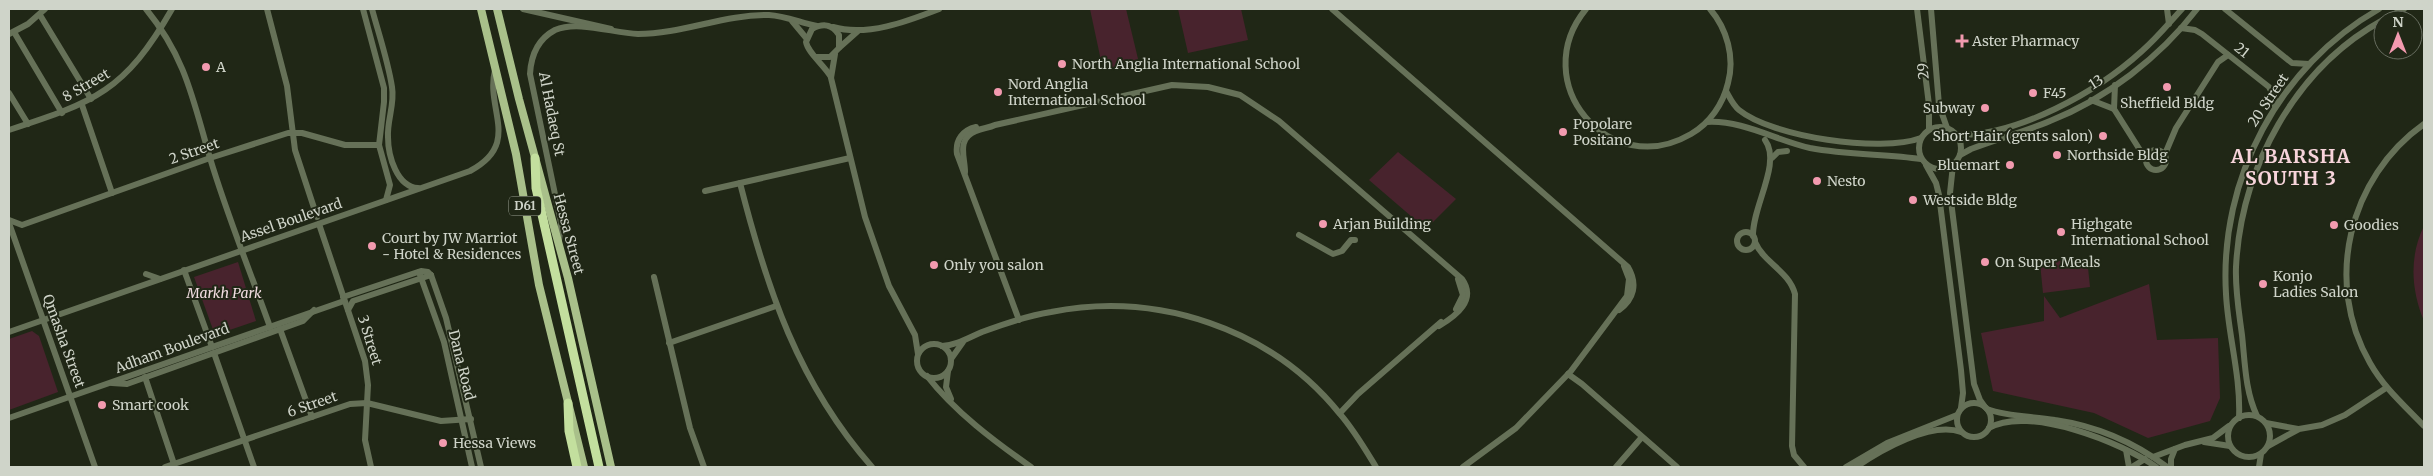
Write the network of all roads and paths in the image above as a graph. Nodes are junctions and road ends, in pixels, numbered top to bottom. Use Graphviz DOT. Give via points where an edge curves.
graph roads {
  1 [pos="46,9"];
  2 [pos="146,9"];
  3 [pos="172,9"];
  4 [pos="267,9"];
  5 [pos="363,9"];
  6 [pos="372,9"];
  7 [pos="481,9"];
  8 [pos="497,9"];
  9 [pos="523,9"];
  10 [pos="939,9"];
  11 [pos="1332,9"];
  12 [pos="1586,9"];
  13 [pos="1711,9"];
  14 [pos="1917,9"];
  15 [pos="1931,9"];
  16 [pos="2167,9"];
  17 [pos="2182,9"];
  18 [pos="2197,9"];
  19 [pos="2225,9"];
  20 [pos="2379,9"];
  21 [pos="40,15"];
  22 [pos="787,18"];
  23 [pos="2169,24"];
  24 [pos="818,26"];
  25 [pos="161,27"];
  26 [pos="832,27"];
  27 [pos="2373,27"];
  28 [pos="2181,28"];
  29 [pos="862,30"];
  30 [pos="614,31"];
  31 [pos="11,33"];
  32 [pos="807,39"];
  33 [pos="837,51"];
  34 [pos="2228,54"];
  35 [pos="817,57"];
  36 [pos="2309,64"];
  37 [pos="496,66"];
  38 [pos="831,78"];
  39 [pos="2115,86"];
  40 [pos="1726,91"];
  41 [pos="9,93"];
  42 [pos="91,99"];
  43 [pos="2092,100"];
  44 [pos="82,104"];
  45 [pos="2275,106"];
  46 [pos="2114,109"];
  47 [pos="62,113"];
  48 [pos="1706,122"];
  49 [pos="28,124"];
  50 [pos="2424,124"];
  51 [pos="1947,128"];
  52 [pos="1929,129"];
  53 [pos="9,130"];
  54 [pos="292,132"];
  55 [pos="1956,135"];
  56 [pos="1921,138"];
  57 [pos="1765,140"];
  58 [pos="379,145"];
  59 [pos="2138,145"];
  60 [pos="2153,149"];
  61 [pos="1786,151"];
  62 [pos="2165,154"];
  63 [pos="1960,155"];
  64 [pos="210,158"];
  65 [pos="535,158"];
  66 [pos="850,158"];
  67 [pos="1772,158"];
  68 [pos="2145,158"];
  69 [pos="1921,159"];
  70 [pos="1926,165"];
  71 [pos="1953,165"];
  72 [pos="740,183"];
  73 [pos="420,188"];
  74 [pos="705,191"];
  75 [pos="112,192"];
  76 [pos="386,200"];
  77 [pos="1755,217"];
  78 [pos="318,220"];
  79 [pos="9,222"];
  80 [pos="22,225"];
  81 [pos="1743,233"];
  82 [pos="1299,235"];
  83 [pos="14,237"];
  84 [pos="1754,239"];
  85 [pos="1355,240"];
  86 [pos="559,241"];
  87 [pos="243,250"];
  88 [pos="1747,250"];
  89 [pos="1762,255"];
  90 [pos="184,270"];
  91 [pos="146,274"];
  92 [pos="420,275"];
  93 [pos="654,277"];
  94 [pos="160,279"];
  95 [pos="344,299"];
  96 [pos="776,306"];
  97 [pos="315,309"];
  98 [pos="348,310"];
  99 [pos="43,320"];
  100 [pos="1019,320"];
  101 [pos="270,327"];
  102 [pos="280,329"];
  103 [pos="912,330"];
  104 [pos="9,332"];
  105 [pos="246,335"];
  106 [pos="968,339"];
  107 [pos="669,343"];
  108 [pos="236,344"];
  109 [pos="931,344"];
  110 [pos="942,346"];
  111 [pos="213,350"];
  112 [pos="918,354"];
  113 [pos="951,359"];
  114 [pos="175,360"];
  115 [pos="186,362"];
  116 [pos="948,371"];
  117 [pos="1570,373"];
  118 [pos="927,376"];
  119 [pos="145,377"];
  120 [pos="111,383"];
  121 [pos="2386,388"];
  122 [pos="70,397"];
  123 [pos="367,402"];
  124 [pos="568,403"];
  125 [pos="956,406"];
  126 [pos="1961,408"];
  127 [pos="1986,408"];
  128 [pos="1338,411"];
  129 [pos="1957,415"];
  130 [pos="2257,416"];
  131 [pos="312,417"];
  132 [pos="9,418"];
  133 [pos="2239,418"];
  134 [pos="470,419"];
  135 [pos="462,420"];
  136 [pos="2266,423"];
  137 [pos="2231,425"];
  138 [pos="2424,426"];
  139 [pos="1989,428"];
  140 [pos="2300,429"];
  141 [pos="1961,432"];
  142 [pos="1642,437"];
  143 [pos="244,440"];
  144 [pos="2203,442"];
  145 [pos="2230,446"];
  146 [pos="2268,446"];
  147 [pos="2176,448"];
  148 [pos="2126,450"];
  149 [pos="2261,454"];
  150 [pos="2153,457"];
  151 [pos="2144,459"];
  152 [pos="174,464"];
  153 [pos="95,467"];
  154 [pos="165,467"];
  155 [pos="254,467"];
  156 [pos="371,467"];
  157 [pos="472,467"];
  158 [pos="481,467"];
  159 [pos="577,467"];
  160 [pos="584,467"];
  161 [pos="599,467"];
  162 [pos="611,467"];
  163 [pos="704,467"];
  164 [pos="872,467"];
  165 [pos="1031,467"];
  166 [pos="1376,467"];
  167 [pos="1463,467"];
  168 [pos="1616,467"];
  169 [pos="1678,467"];
  170 [pos="1804,467"];
  171 [pos="1846,467"];
  172 [pos="1856,467"];
  173 [pos="2131,467"];
  174 [pos="2156,467"];
  175 [pos="2167,467"];
  176 [pos="2171,467"];
  177 [pos="2258,467"];
  1 -- 21 [label="street"];
  2 -- 25 [label="street"];
  3 -- 25 [label="street, 8 Street"];
  4 -- 54 [label="street, 3 Street" via="287,86"];
  5 -- 58 [label="street" via="385,95"];
  6 -- 73 [label="street" via="392,86 390,150 402,182"];
  7 -- 37 [label="main road, D61"];
  8 -- 65 [label="main road, Hessa Street / D61"];
  9 -- 30 [label="street, Al Hadaeq St"];
  10 -- 29 [label="street"];
  11 -- 117 [label="street" via="1623,263 1629,279 1627,296"];
  12 -- 48 [label="street" via="1570,35 1565,66 1570,94 1592,125 1620,142 1645,146 1671,143"];
  13 -- 40 [label="street" via="1729,45 1731,70"];
  14 -- 52 [label="street, 29" via="1930,113"];
  15 -- 51 [label="street, 29" via="1939,105"];
  16 -- 23 [label="street"];
  17 -- 23 [label="street, 13"];
  18 -- 28 [label="street, 13"];
  19 -- 36 [label="street" via="2292,63"];
  20 -- 36 [label="street, 20 Street" via="2351,27"];
  21 -- 31 [label="street"];
  21 -- 42 [label="street"];
  22 -- 24 [label="street, Al Hadaeq St"];
  22 -- 30 [label="street, Al Hadaeq St" via="760,15 652,33"];
  22 -- 32 [label="street"];
  23 -- 55 [label="street, 13" via="2127,64 2069,101 1994,131"];
  24 -- 26 [label="street"];
  24 -- 32 [label="street" via="808,33"];
  25 -- 42 [label="street, 8 Street" via="132,67 112,86"];
  25 -- 64 [label="street" via="188,80"];
  26 -- 29 [label="street"];
  26 -- 33 [label="street" via="839,34"];
  27 -- 130 [label="street, 20 Street" via="2341,49 2299,93 2272,136 2253,178 2238,245 2236,291 2247,384"];
  28 -- 34 [label="street, 21" via="2195,30"];
  28 -- 39 [label="street, 13"];
  29 -- 33 [label="street" via="853,34"];
  30 -- 86 [label="street, Al Hadaeq St" via="580,26 564,28 548,35 532,56 531,83 561,223"];
  31 -- 47 [label="street"];
  32 -- 35 [label="street" via="809,51"];
  33 -- 35 [label="street" via="830,57"];
  33 -- 38 [label="street"];
  34 -- 45 [label="street, 21" via="2269,87"];
  34 -- 62 [label="street" via="2218,62 2191,104"];
  35 -- 38 [label="street"];
  36 -- 45 [label="street, 20 Street"];
  37 -- 73 [label="street, Assel Boulevard" via="493,84 500,127 495,148 475,168"];
  37 -- 124 [label="main road, D61" via="516,154 539,285"];
  38 -- 66 [label="street"];
  39 -- 43 [label="street, 13"];
  39 -- 46 [label="street"];
  40 -- 48 [label="street" via="1715,113"];
  40 -- 56 [label="street" via="1737,109 1746,115 1805,135 1841,142 1889,145"];
  41 -- 49 [label="street"];
  42 -- 44 [label="street, 8 Street"];
  43 -- 46 [label="street"];
  43 -- 63 [label="street, 13" via="2052,121"];
  44 -- 47 [label="street, 8 Street"];
  44 -- 75 [label="street"];
  45 -- 133 [label="street, 20 Street" via="2244,170 2227,244 2226,294"];
  46 -- 59 [label="street"];
  47 -- 49 [label="street, 8 Street"];
  48 -- 69 [label="street" via="1729,122 1830,152"];
  49 -- 53 [label="street, 8 Street"];
  50 -- 121 [label="street" via="2394,150 2370,183 2355,217 2347,252 2347,290 2353,322 2364,353"];
  51 -- 52 [label="street"];
  51 -- 55 [label="street"];
  52 -- 56 [label="street"];
  54 -- 58 [label="street, 2 Street" via="345,145"];
  54 -- 64 [label="street, 2 Street"];
  54 -- 78 [label="street, 3 Street" via="297,159"];
  55 -- 63 [label="street" via="1960,141"];
  56 -- 69 [label="street" via="1918,148"];
  57 -- 67 [label="street"];
  58 -- 76 [label="street" via="390,185"];
  59 -- 60 [label="street"];
  59 -- 68 [label="street"];
  60 -- 62 [label="street"];
  60 -- 68 [label="street"];
  61 -- 67 [label="street" via="1778,152"];
  62 -- 68 [label="street" via="2166,163 2159,170 2148,167"];
  63 -- 71 [label="street"];
  64 -- 75 [label="street, 2 Street"];
  64 -- 87 [label="street"];
  65 -- 86 [label="main road, Hessa Street / D61"];
  65 -- 161 [label="highway" via="536,188"];
  66 -- 72 [label="street"];
  66 -- 103 [label="street" via="877,254 894,297"];
  67 -- 77 [label="street"];
  69 -- 70 [label="street"];
  70 -- 71 [label="street" via="1939,170"];
  70 -- 126 [label="street" via="1939,194 1961,370"];
  71 -- 127 [label="street" via="1950,192 1974,384"];
  72 -- 74 [label="street"];
  72 -- 96 [label="street"];
  73 -- 76 [label="street, Assel Boulevard"];
  75 -- 80 [label="street, 2 Street"];
  76 -- 78 [label="street, Assel Boulevard"];
  77 -- 81 [label="street"];
  77 -- 84 [label="street"];
  78 -- 87 [label="street, Assel Boulevard"];
  78 -- 95 [label="street, 3 Street"];
  79 -- 80 [label="street"];
  79 -- 83 [label="street, Qmasha Street"];
  80 -- 83 [label="street"];
  81 -- 84 [label="street"];
  81 -- 88 [label="street" via="1738,236 1738,245"];
  82 -- 85 [label="street" via="1333,254"];
  83 -- 99 [label="street, Qmasha Street"];
  84 -- 88 [label="street" via="1754,247"];
  84 -- 89 [label="street"];
  86 -- 162 [label="main road, Hessa Street / D61"];
  87 -- 90 [label="street, Assel Boulevard"];
  87 -- 101 [label="street"];
  88 -- 89 [label="street"];
  89 -- 170 [label="street" via="1790,281 1795,294 1792,446 1794,455"];
  90 -- 94 [label="street, Assel Boulevard"];
  90 -- 111 [label="street"];
  91 -- 94 [label="street"];
  92 -- 95 [label="street, Adham Boulevard"];
  92 -- 98 [label="street" via="354,301"];
  92 -- 134 [label="street, Dana Road" via="426,271 431,276 446,318"];
  92 -- 135 [label="street, Dana Road" via="444,342"];
  93 -- 107 [label="street"];
  94 -- 99 [label="street, Assel Boulevard"];
  95 -- 97 [label="street, Adham Boulevard"];
  95 -- 98 [label="street, 3 Street"];
  96 -- 107 [label="street"];
  96 -- 164 [label="street" via="817,389 843,432"];
  97 -- 101 [label="street, Adham Boulevard"];
  97 -- 102 [label="street" via="303,321"];
  98 -- 123 [label="street, 3 Street" via="365,361"];
  99 -- 104 [label="street, Assel Boulevard"];
  99 -- 122 [label="street, Qmasha Street"];
  100 -- 106 [label="street"];
  100 -- 128 [label="street" via="1049,312 1096,306 1141,307 1196,318 1233,332 1272,353 1308,380"];
  100 -- 128 [label="street" via="957,154 961,136 972,128 1172,85 1203,86 1234,94 1279,121 1460,282 1463,295 1458,307"];
  101 -- 105 [label="street, Adham Boulevard"];
  102 -- 108 [label="street"];
  102 -- 131 [label="street"];
  103 -- 109 [label="street"];
  103 -- 112 [label="street"];
  105 -- 108 [label="street"];
  105 -- 111 [label="street, Adham Boulevard"];
  106 -- 110 [label="street"];
  106 -- 113 [label="street"];
  107 -- 163 [label="street" via="690,428"];
  108 -- 111 [label="street"];
  109 -- 110 [label="street"];
  109 -- 112 [label="street"];
  110 -- 113 [label="street"];
  111 -- 114 [label="street, Adham Boulevard"];
  111 -- 115 [label="street"];
  111 -- 143 [label="street"];
  112 -- 118 [label="street" via="919,369"];
  113 -- 116 [label="street"];
  114 -- 115 [label="street"];
  114 -- 120 [label="street, Adham Boulevard"];
  115 -- 119 [label="street"];
  116 -- 118 [label="street" via="937,378"];
  116 -- 125 [label="street" via="946,387"];
  117 -- 142 [label="street"];
  117 -- 167 [label="street" via="1516,428"];
  118 -- 125 [label="street"];
  119 -- 120 [label="street" via="123,385"];
  119 -- 152 [label="street"];
  120 -- 122 [label="street, Adham Boulevard"];
  121 -- 138 [label="street"];
  121 -- 140 [label="street" via="2345,415 2322,425"];
  122 -- 132 [label="street, Adham Boulevard"];
  122 -- 153 [label="street, Qmasha Street"];
  123 -- 131 [label="street, 6 Street"];
  123 -- 135 [label="street, 6 Street" via="434,420"];
  123 -- 156 [label="street, 3 Street" via="365,440"];
  124 -- 159 [label="highway" via="569,430"];
  124 -- 160 [label="main road, D61"];
  125 -- 165 [label="street"];
  126 -- 127 [label="street" via="1973,403"];
  126 -- 129 [label="street"];
  127 -- 139 [label="street" via="1991,418"];
  127 -- 150 [label="street" via="2007,415 2082,425 2129,443"];
  128 -- 166 [label="street"];
  129 -- 141 [label="street"];
  129 -- 171 [label="street" via="1887,443"];
  130 -- 133 [label="street"];
  130 -- 136 [label="street"];
  131 -- 143 [label="street, 6 Street"];
  133 -- 137 [label="street"];
  134 -- 135 [label="street, 6 Street"];
  134 -- 158 [label="street, Dana Road"];
  135 -- 157 [label="street, Dana Road"];
  136 -- 140 [label="street"];
  136 -- 146 [label="street" via="2270,430"];
  137 -- 144 [label="street"];
  137 -- 145 [label="street"];
  139 -- 141 [label="street" via="1975,437"];
  139 -- 148 [label="street" via="2000,422 2012,421 2050,424 2108,440"];
  140 -- 146 [label="street"];
  141 -- 172 [label="street" via="1945,429 1915,437"];
  142 -- 168 [label="street"];
  142 -- 169 [label="street"];
  143 -- 152 [label="street, 6 Street"];
  143 -- 155 [label="street"];
  144 -- 145 [label="street"];
  144 -- 147 [label="street"];
  145 -- 149 [label="street" via="2240,456"];
  146 -- 149 [label="street"];
  147 -- 150 [label="street"];
  147 -- 176 [label="street"];
  148 -- 151 [label="street"];
  148 -- 173 [label="street"];
  149 -- 177 [label="street"];
  150 -- 175 [label="street"];
  151 -- 173 [label="street"];
  151 -- 174 [label="street"];
  152 -- 154 [label="street, 6 Street"];
}
